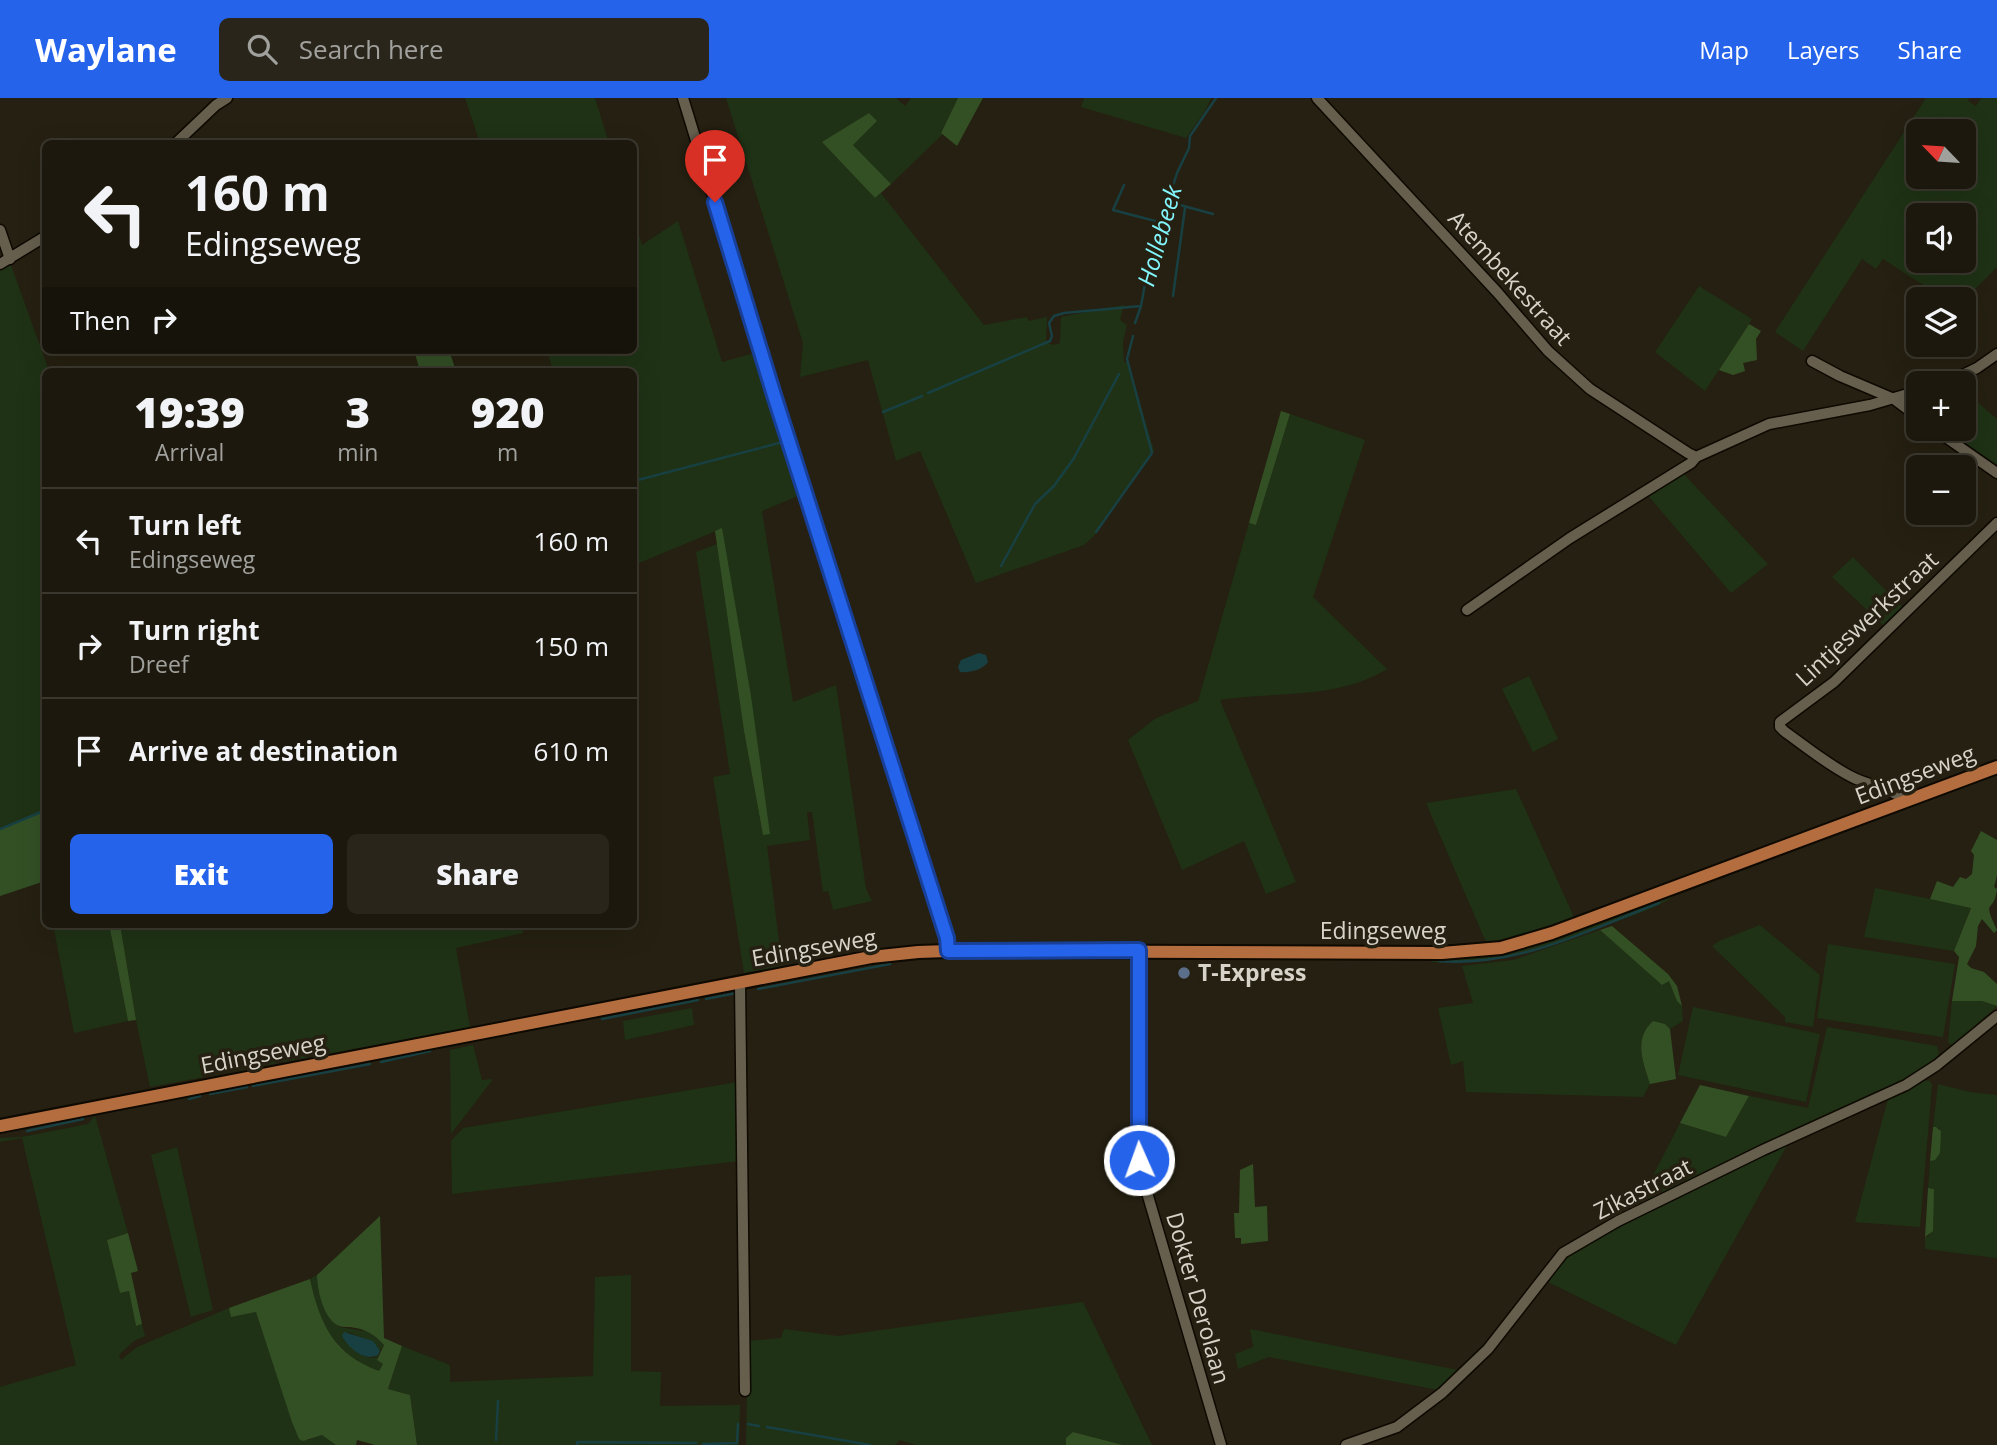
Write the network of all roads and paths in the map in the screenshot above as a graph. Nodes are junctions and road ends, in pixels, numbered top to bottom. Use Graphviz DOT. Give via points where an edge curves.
graph roads {
  1 [pos="228,98"];
  2 [pos="683,98"];
  3 [pos="1317,98"];
  4 [pos="178,140"];
  5 [pos="0,230"];
  6 [pos="42,239"];
  7 [pos="10,259"];
  8 [pos="0,264"];
  9 [pos="1997,354"];
  10 [pos="1812,361"];
  11 [pos="1971,371"];
  12 [pos="1906,395"];
  13 [pos="1894,399"];
  14 [pos="1906,408"];
  15 [pos="1951,441"];
  16 [pos="1696,457"];
  17 [pos="1997,473"];
  18 [pos="1997,523"];
  19 [pos="1467,610"];
  20 [pos="1997,767"];
  21 [pos="1906,801"];
  22 [pos="1139,950"];
  23 [pos="948,951"];
  24 [pos="740,982"];
  25 [pos="1997,1016"];
  26 [pos="0,1126"];
  27 [pos="745,1391"];
  28 [pos="1221,1445"];
  29 [pos="1346,1445"];
  1 -- 4 [label="street"];
  2 -- 23 [label="street"];
  3 -- 16 [label="street, Atembekestraat" via="1548,351 1590,389"];
  5 -- 7 [label="street"];
  6 -- 7 [label="street"];
  7 -- 8 [label="street"];
  9 -- 11 [label="street"];
  10 -- 13 [label="street"];
  12 -- 13 [label="street"];
  13 -- 14 [label="street"];
  13 -- 16 [label="street" via="1769,424"];
  15 -- 17 [label="street"];
  16 -- 19 [label="street"];
  18 -- 21 [label="street, Lintjeswerkstraat" via="1834,682 1780,722 1784,731 1845,773 1897,793"];
  20 -- 21 [label="main road, Edingseweg"];
  21 -- 22 [label="main road, Edingseweg" via="1537,939 1502,948"];
  22 -- 23 [label="main road, Edingseweg"];
  22 -- 28 [label="street, Dokter Derolaan" via="1139,1160"];
  23 -- 24 [label="main road, Edingseweg" via="871,957"];
  24 -- 26 [label="main road, Edingseweg"];
  24 -- 27 [label="street, Edingseweg"];
  25 -- 29 [label="street, Zikastraat" via="1906,1085 1618,1221 1563,1253 1488,1349 1443,1393 1397,1427"];
}
